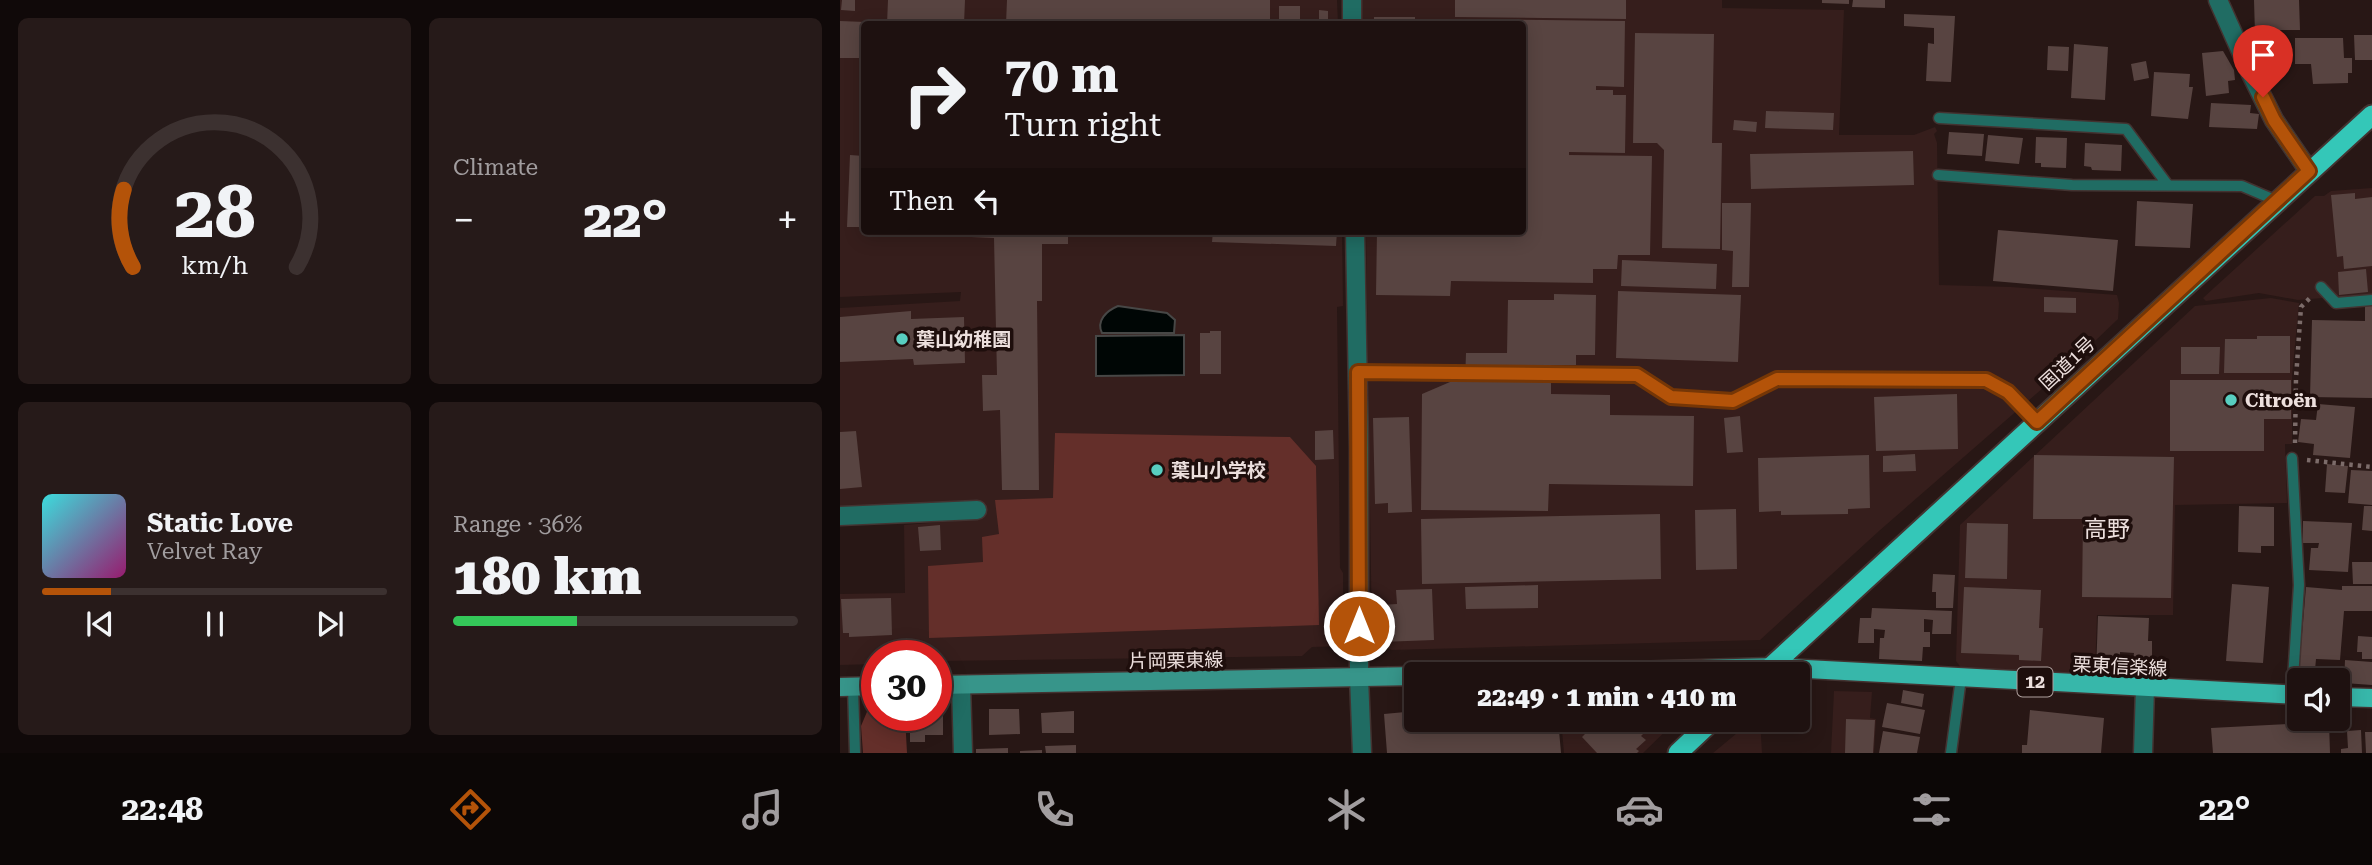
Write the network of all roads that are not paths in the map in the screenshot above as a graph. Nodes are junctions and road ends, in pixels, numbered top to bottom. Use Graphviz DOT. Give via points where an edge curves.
graph roads {
  1 [pos="1352,0"];
  2 [pos="2218,0"];
  3 [pos="1352,21"];
  4 [pos="2372,115"];
  5 [pos="1939,118"];
  6 [pos="2309,171"];
  7 [pos="1938,175"];
  8 [pos="2167,184"];
  9 [pos="2277,201"];
  10 [pos="1355,235"];
  11 [pos="2321,288"];
  12 [pos="2372,300"];
  13 [pos="1358,372"];
  14 [pos="2037,422"];
  15 [pos="2292,458"];
  16 [pos="977,510"];
  17 [pos="840,516"];
  18 [pos="1776,662"];
  19 [pos="2297,668"];
  20 [pos="1810,673"];
  21 [pos="1404,676"];
  22 [pos="1359,677"];
  23 [pos="1961,678"];
  24 [pos="952,685"];
  25 [pos="961,685"];
  26 [pos="846,687"];
  27 [pos="2145,688"];
  28 [pos="2287,695"];
  29 [pos="2350,697"];
  30 [pos="2372,698"];
  31 [pos="1700,732"];
  32 [pos="855,753"];
  33 [pos="963,753"];
  34 [pos="1362,753"];
  35 [pos="1678,753"];
  36 [pos="1951,753"];
  37 [pos="2143,753"];
  1 -- 3 [label="street"];
  2 -- 6 [label="street" via="2269,108"];
  4 -- 6 [label="highway, 国道1号"];
  5 -- 8 [label="lane" via="2126,129"];
  6 -- 9 [label="highway, 国道1号"];
  7 -- 8 [label="lane" via="2072,185"];
  8 -- 9 [label="lane" via="2242,186"];
  9 -- 14 [label="highway, 国道1号"];
  10 -- 13 [label="street"];
  11 -- 12 [label="lane" via="2336,303"];
  13 -- 14 [label="lane" via="1637,375 1671,397 1733,401 1777,379 1986,380 2008,392"];
  13 -- 22 [label="street"];
  14 -- 18 [label="highway, 国道1号"];
  15 -- 19 [label="lane" via="2300,585"];
  16 -- 17 [label="street"];
  20 -- 23 [label="main road, 栗東信楽線 / 12"];
  21 -- 22 [label="main road, 片岡栗東線"];
  22 -- 25 [label="main road, 片岡栗東線"];
  22 -- 34 [label="street"];
  23 -- 27 [label="main road, 栗東信楽線 / 12"];
  23 -- 36 [label="lane"];
  24 -- 25 [label="main road, 片岡栗東線"];
  25 -- 33 [label="street"];
  26 -- 32 [label="lane"];
  27 -- 28 [label="main road, 栗東信楽線 / 12"];
  27 -- 37 [label="street"];
  29 -- 30 [label="main road"];
  31 -- 35 [label="highway"];
}
